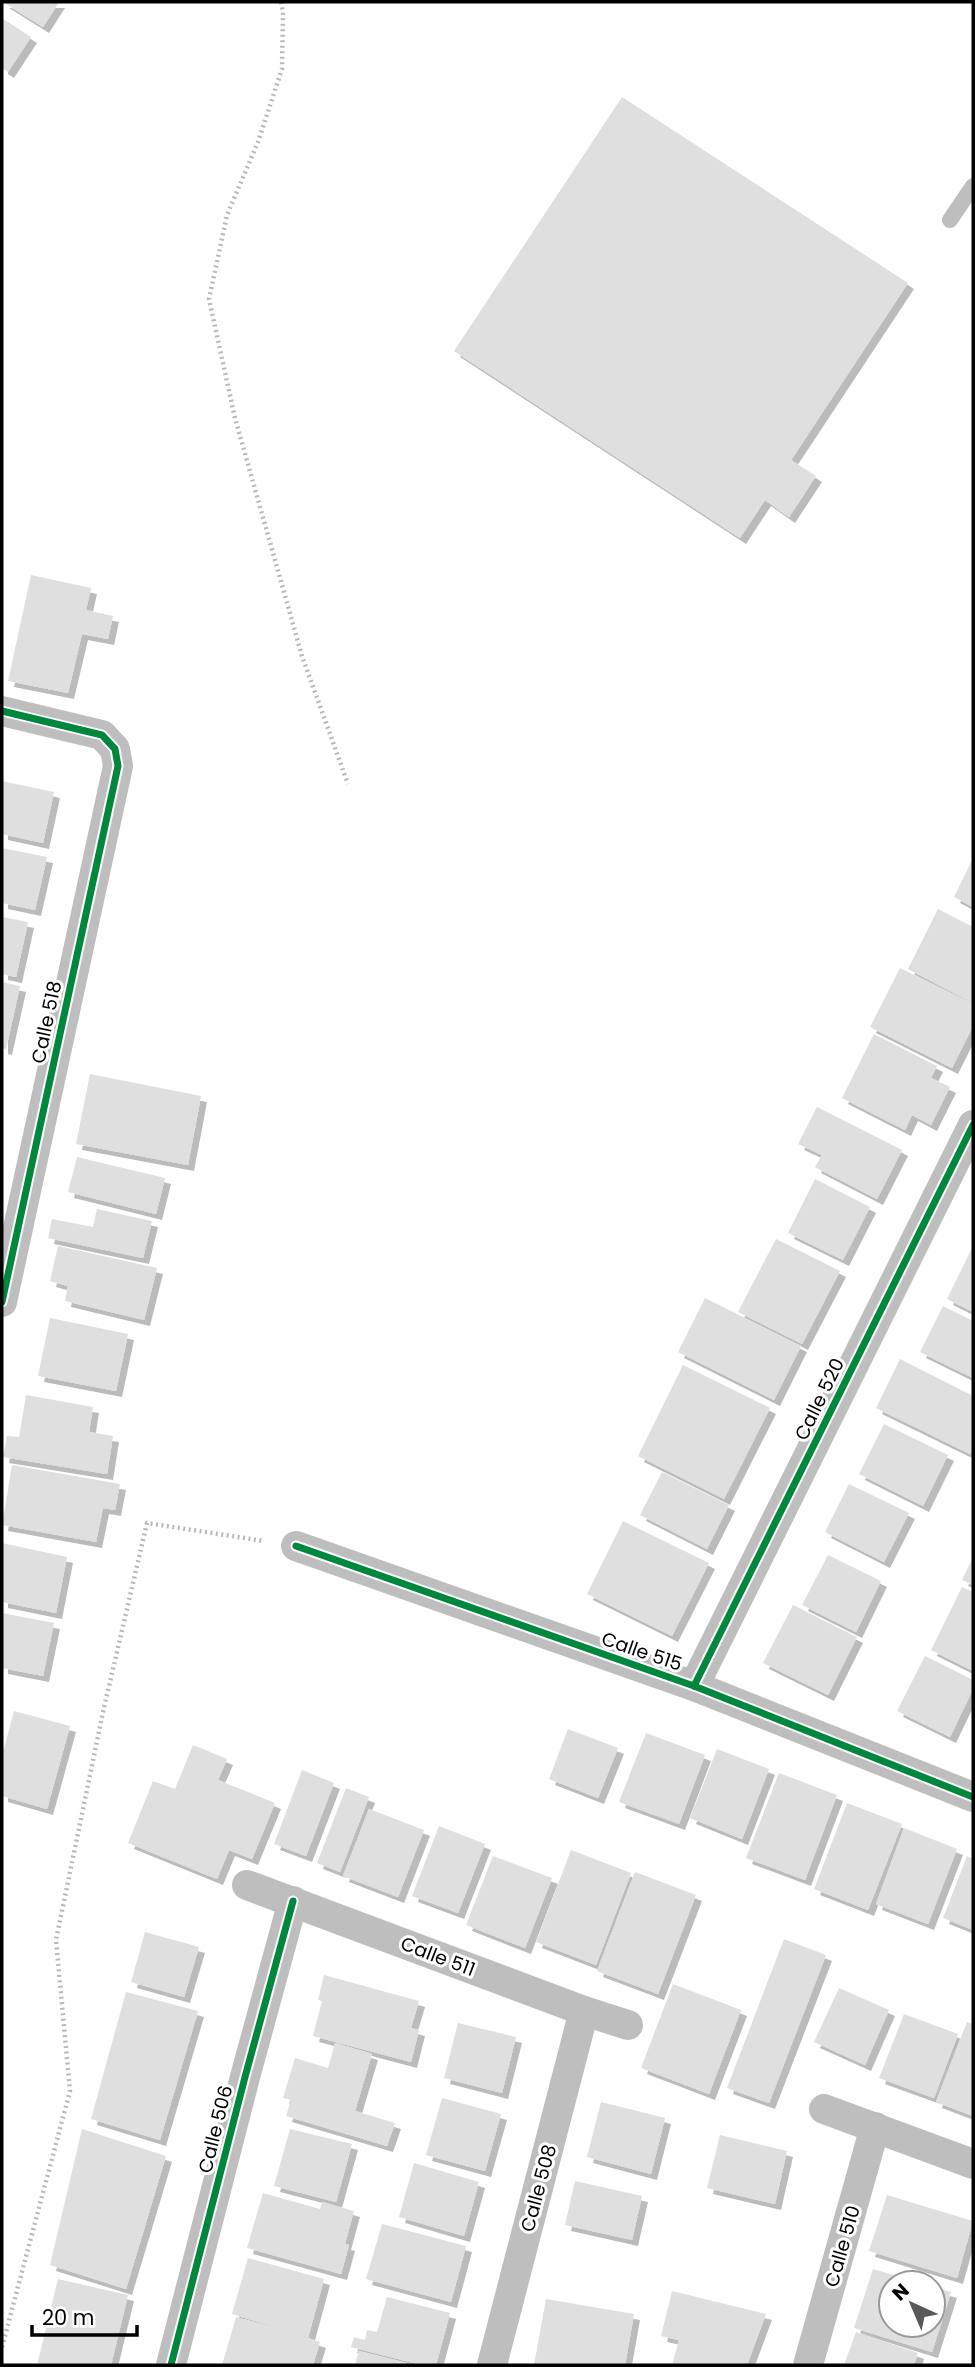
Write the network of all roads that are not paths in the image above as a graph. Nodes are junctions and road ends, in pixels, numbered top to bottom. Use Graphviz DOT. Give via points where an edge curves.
graph roads {
  1 [pos="973,186"];
  2 [pos="950,220"];
  3 [pos="2,711"];
  4 [pos="973,1125"];
  5 [pos="2,1302"];
  6 [pos="296,1546"];
  7 [pos="694,1686"];
  8 [pos="973,1797"];
  9 [pos="247,1885"];
  10 [pos="293,1901"];
  11 [pos="583,2011"];
  12 [pos="628,2025"];
  13 [pos="824,2109"];
  14 [pos="875,2127"];
  15 [pos="973,2164"];
  16 [pos="171,2365"];
  17 [pos="492,2365"];
  18 [pos="808,2365"];
  1 -- 2 [label="lane"];
  3 -- 5 [label="street, Calle 518" via="102,735 115,749 118,766"];
  4 -- 7 [label="street, Calle 520"];
  6 -- 7 [label="street, Calle 515"];
  7 -- 8 [label="street, Calle 515"];
  9 -- 10 [label="street, Calle 511"];
  10 -- 11 [label="street, Calle 511"];
  10 -- 16 [label="street, Calle 506"];
  11 -- 12 [label="street, Calle 511"];
  11 -- 17 [label="street, Calle 508"];
  13 -- 14 [label="street"];
  14 -- 15 [label="street"];
  14 -- 18 [label="street, Calle 510"];
}
